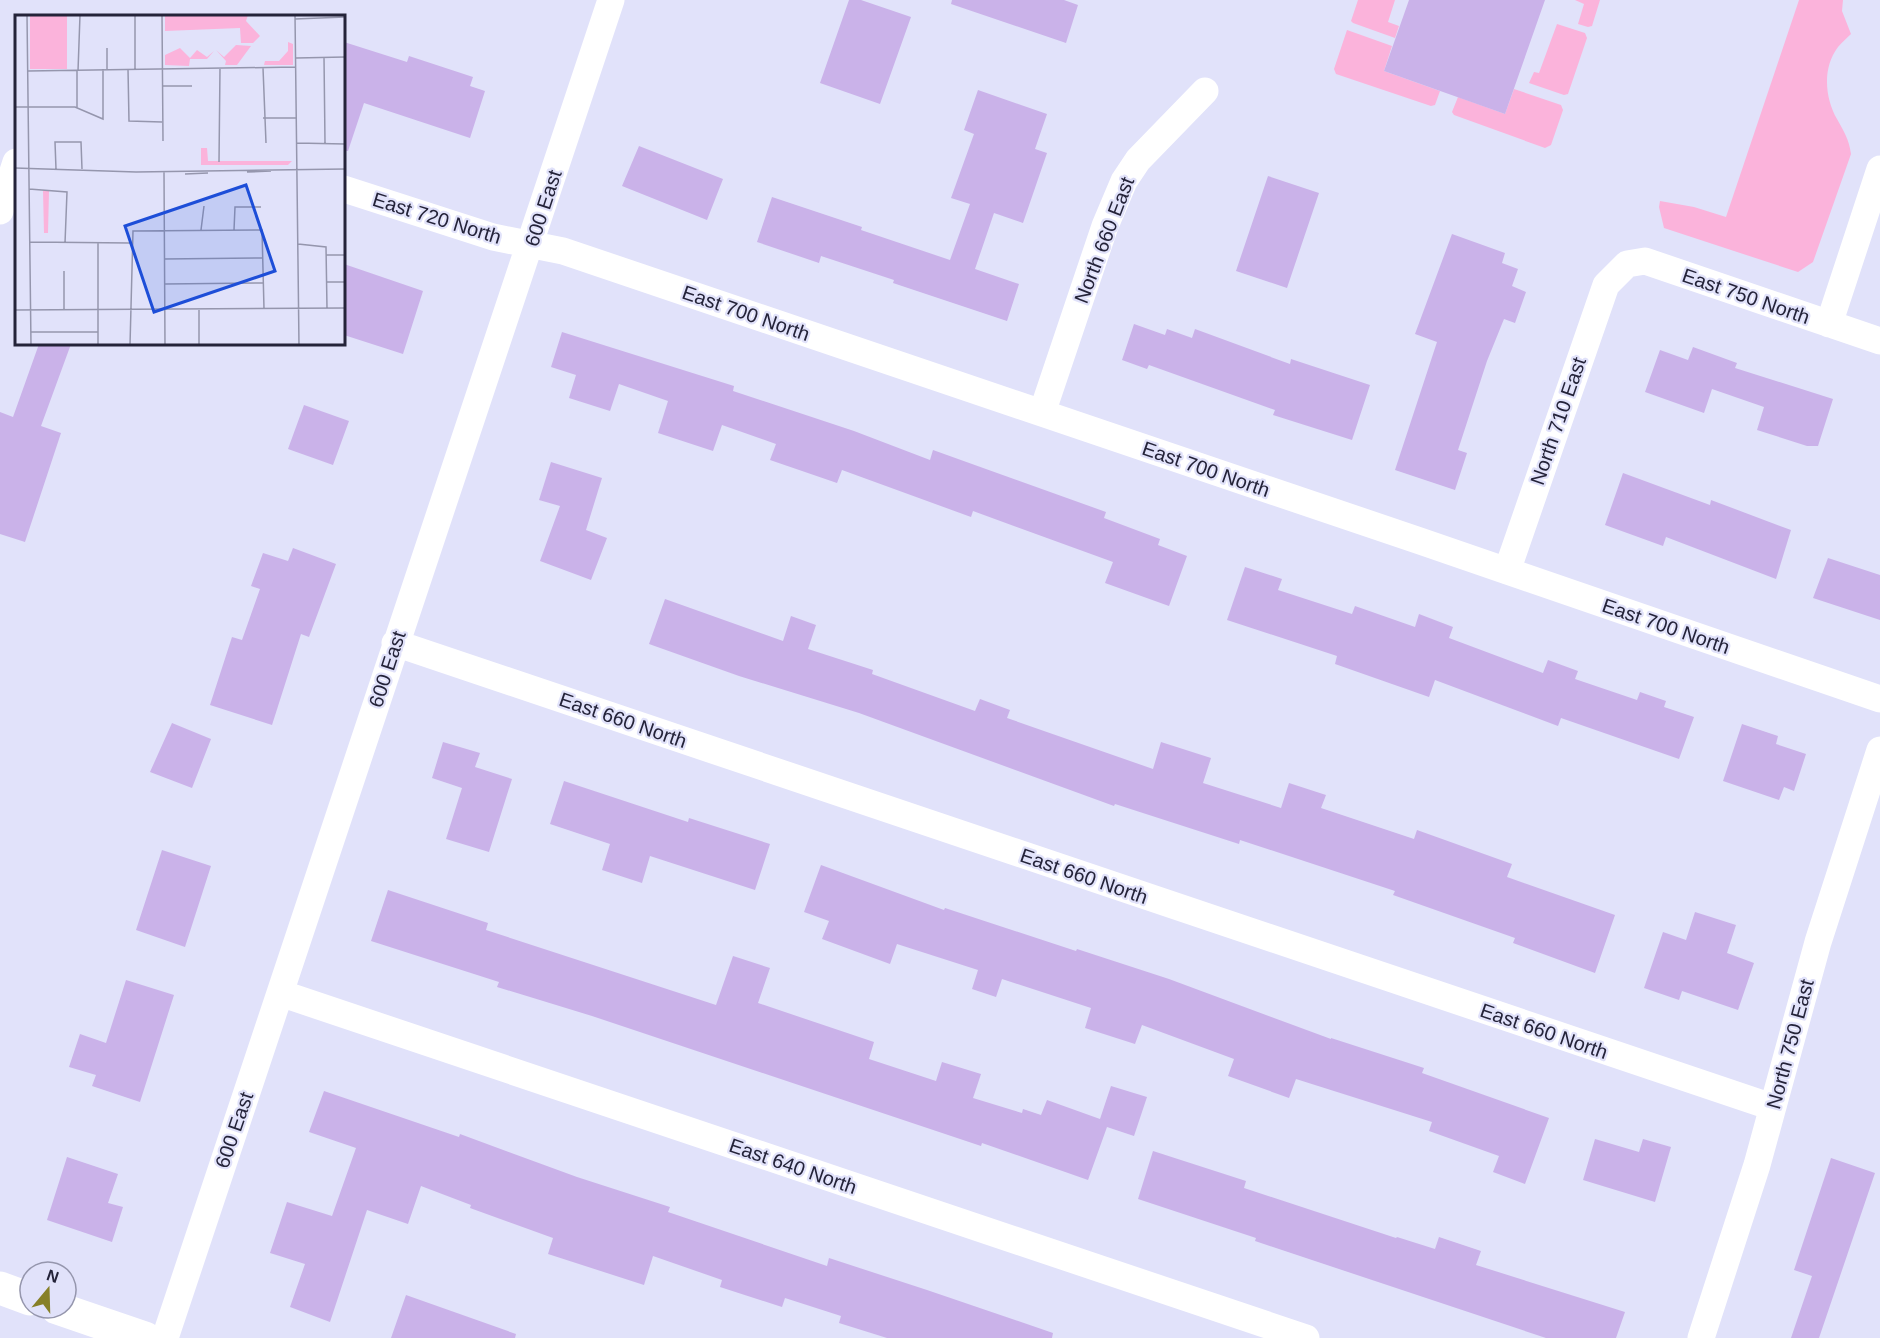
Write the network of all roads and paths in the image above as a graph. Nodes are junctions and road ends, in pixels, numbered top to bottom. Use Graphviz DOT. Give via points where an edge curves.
graph roads {
  1 [pos="611,0"];
  2 [pos="1205,91"];
  3 [pos="15,165"];
  4 [pos="1880,169"];
  5 [pos="345,189"];
  6 [pos="0,211"];
  7 [pos="531,244"];
  8 [pos="1616,275"];
  9 [pos="1829,324"];
  10 [pos="1880,341"];
  11 [pos="1042,413"];
  12 [pos="1507,571"];
  13 [pos="395,644"];
  14 [pos="1880,699"];
  15 [pos="1880,750"];
  16 [pos="280,993"];
  17 [pos="1772,1107"];
  18 [pos="0,1288"];
  19 [pos="18,1295"];
  20 [pos="78,1315"];
  21 [pos="145,1338"];
  22 [pos="165,1338"];
  23 [pos="1306,1338"];
  24 [pos="1701,1338"];
  1 -- 7 [label="street, 600 East"];
  2 -- 11 [label="street, North 660 East" via="1138,160 1124,181"];
  3 -- 6 [label="street"];
  4 -- 9 [label="street"];
  5 -- 7 [label="street, East 720 North" via="493,237"];
  7 -- 11 [label="street, East 700 North" via="563,251"];
  7 -- 13 [label="street, 600 East"];
  8 -- 9 [label="street, East 750 North" via="1626,264 1645,261"];
  8 -- 12 [label="street, North 710 East" via="1606,285"];
  9 -- 10 [label="street, East 750 North"];
  11 -- 12 [label="street, East 700 North"];
  12 -- 14 [label="street, East 700 North"];
  13 -- 16 [label="street, 600 East"];
  13 -- 17 [label="street, East 660 North"];
  15 -- 17 [label="street, North 750 East" via="1818,942"];
  16 -- 22 [label="street, 600 East"];
  16 -- 23 [label="street, East 640 North"];
  17 -- 24 [label="street, North 750 East"];
  18 -- 19 [label="street"];
  20 -- 21 [label="street"];
}
